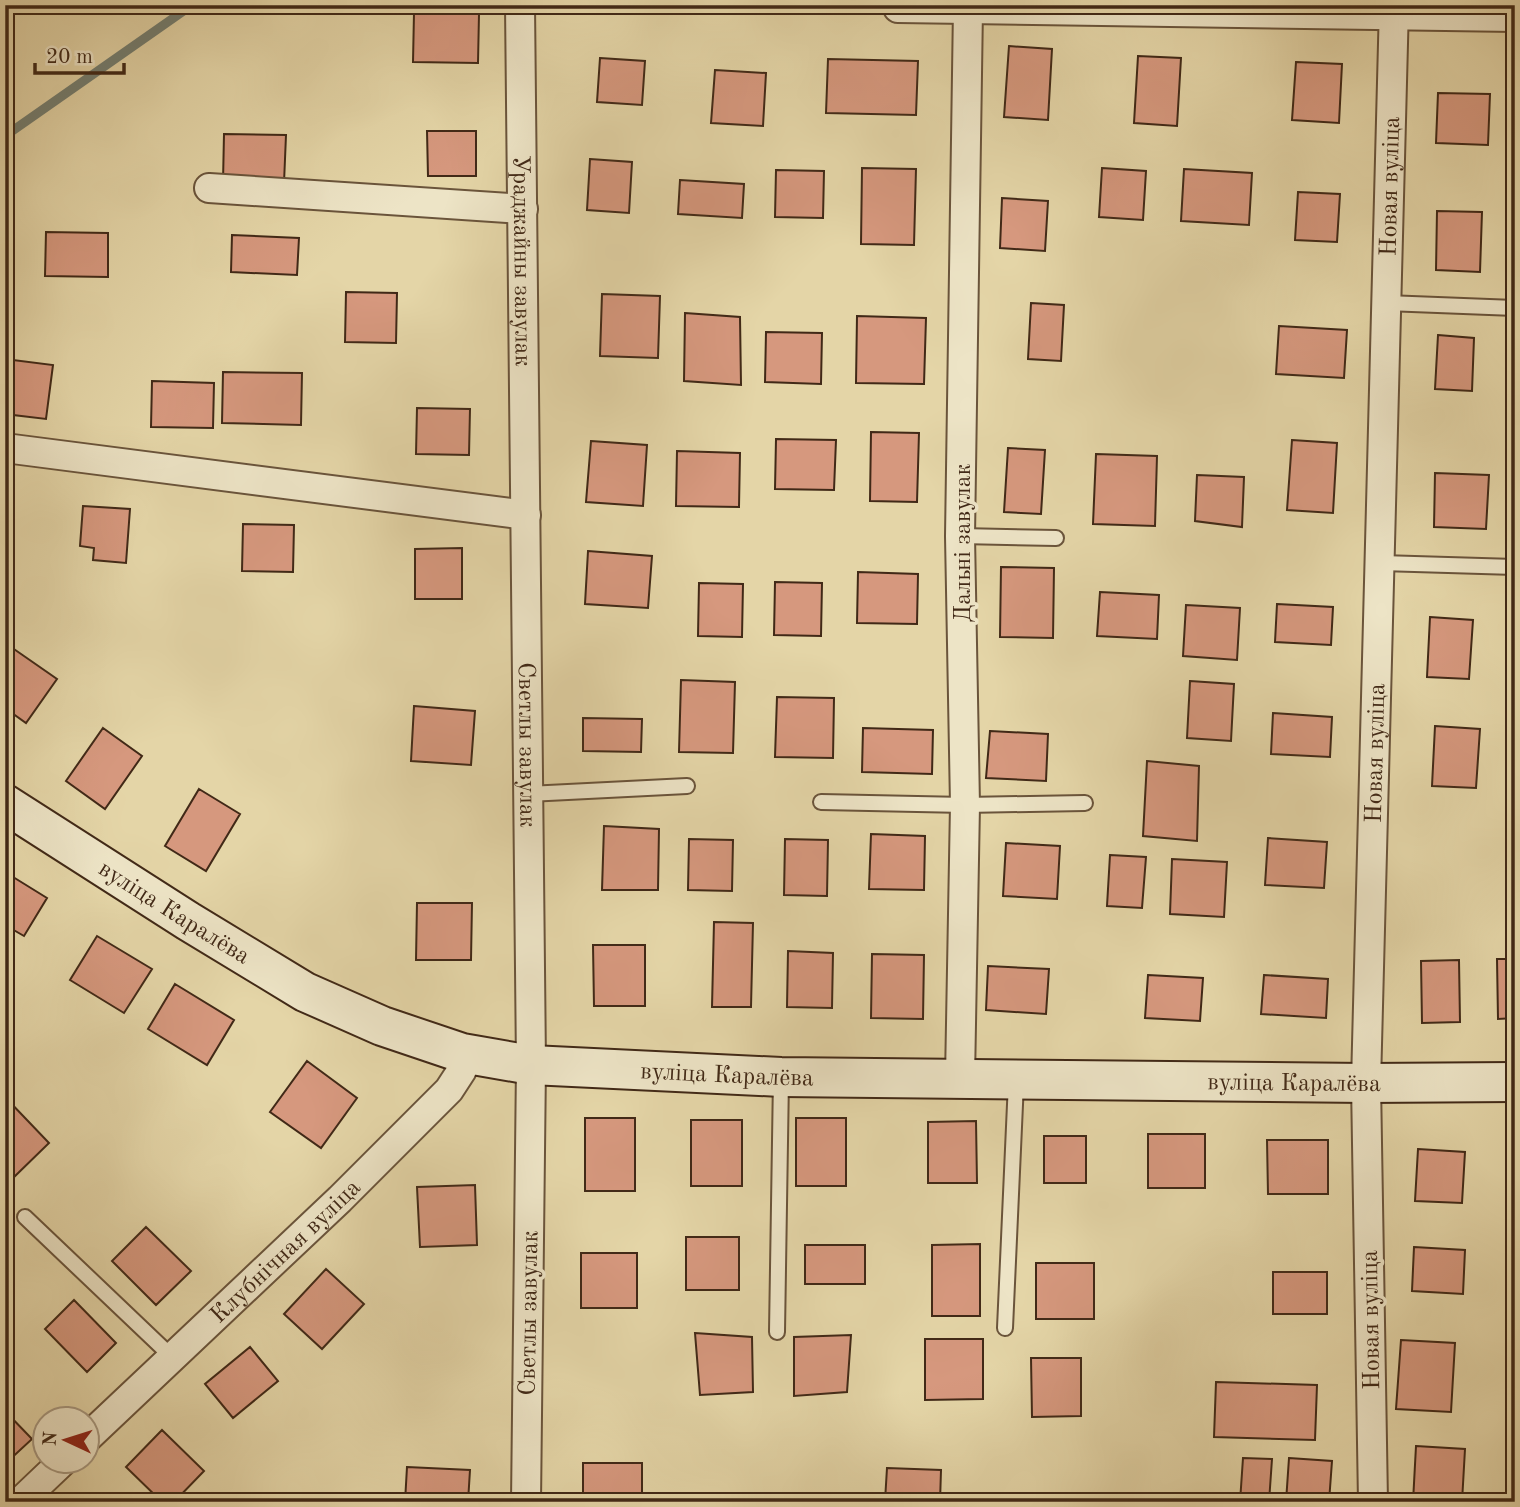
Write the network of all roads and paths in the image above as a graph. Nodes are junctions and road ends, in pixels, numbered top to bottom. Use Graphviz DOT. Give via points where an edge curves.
graph roads {
  1 [pos="520,5"];
  2 [pos="898,7"];
  3 [pos="968,8"];
  4 [pos="1394,10"];
  5 [pos="1515,17"];
  6 [pos="209,188"];
  7 [pos="523,209"];
  8 [pos="1386,303"];
  9 [pos="1515,308"];
  10 [pos="5,448"];
  11 [pos="526,515"];
  12 [pos="960,536"];
  13 [pos="1056,538"];
  14 [pos="1381,563"];
  15 [pos="1515,567"];
  16 [pos="687,786"];
  17 [pos="528,794"];
  18 [pos="821,802"];
  19 [pos="1086,803"];
  20 [pos="5,804"];
  21 [pos="965,805"];
  22 [pos="462,1053"];
  23 [pos="531,1065"];
  24 [pos="781,1077"];
  25 [pos="960,1079"];
  26 [pos="1016,1080"];
  27 [pos="1515,1082"];
  28 [pos="1366,1083"];
  29 [pos="25,1217"];
  30 [pos="1005,1328"];
  31 [pos="778,1332"];
  32 [pos="171,1356"];
  33 [pos="102,1423"];
  34 [pos="47,1476"];
  35 [pos="20,1502"];
  36 [pos="526,1502"];
  37 [pos="1373,1502"];
  1 -- 7 [label="street, Ураджайны завулак"];
  2 -- 3 [label="street"];
  3 -- 4 [label="street"];
  3 -- 12 [label="street, Дальні завулак"];
  4 -- 5 [label="street"];
  4 -- 8 [label="street, Новая вуліца"];
  6 -- 7 [label="street"];
  7 -- 11 [label="street, Ураджайны завулак"];
  8 -- 9 [label="lane"];
  8 -- 14 [label="street, Новая вуліца"];
  10 -- 11 [label="street"];
  11 -- 17 [label="street, Светлы завулак"];
  12 -- 13 [label="lane"];
  12 -- 21 [label="street, Дальні завулак"];
  14 -- 15 [label="lane"];
  14 -- 28 [label="street, Новая вуліца"];
  16 -- 17 [label="lane"];
  17 -- 23 [label="street, Светлы завулак"];
  18 -- 21 [label="lane"];
  19 -- 21 [label="lane"];
  20 -- 22 [label="main road, вуліца Каралёва" via="305,992 382,1026"];
  21 -- 25 [label="street, Дальні завулак"];
  22 -- 23 [label="main road, вуліца Каралёва"];
  22 -- 32 [label="street, Клубнічная вуліца" via="462,1070 449,1090"];
  23 -- 24 [label="main road, вуліца Каралёва"];
  23 -- 36 [label="street, Светлы завулак"];
  24 -- 25 [label="main road, вуліца Каралёва"];
  24 -- 31 [label="lane"];
  25 -- 26 [label="main road, вуліца Каралёва"];
  26 -- 28 [label="main road, вуліца Каралёва"];
  26 -- 30 [label="lane"];
  27 -- 28 [label="main road, вуліца Каралёва"];
  28 -- 37 [label="street, Новая вуліца"];
  29 -- 32 [label="lane"];
  32 -- 33 [label="street, Клубнічная вуліца"];
  34 -- 35 [label="street"];
}
